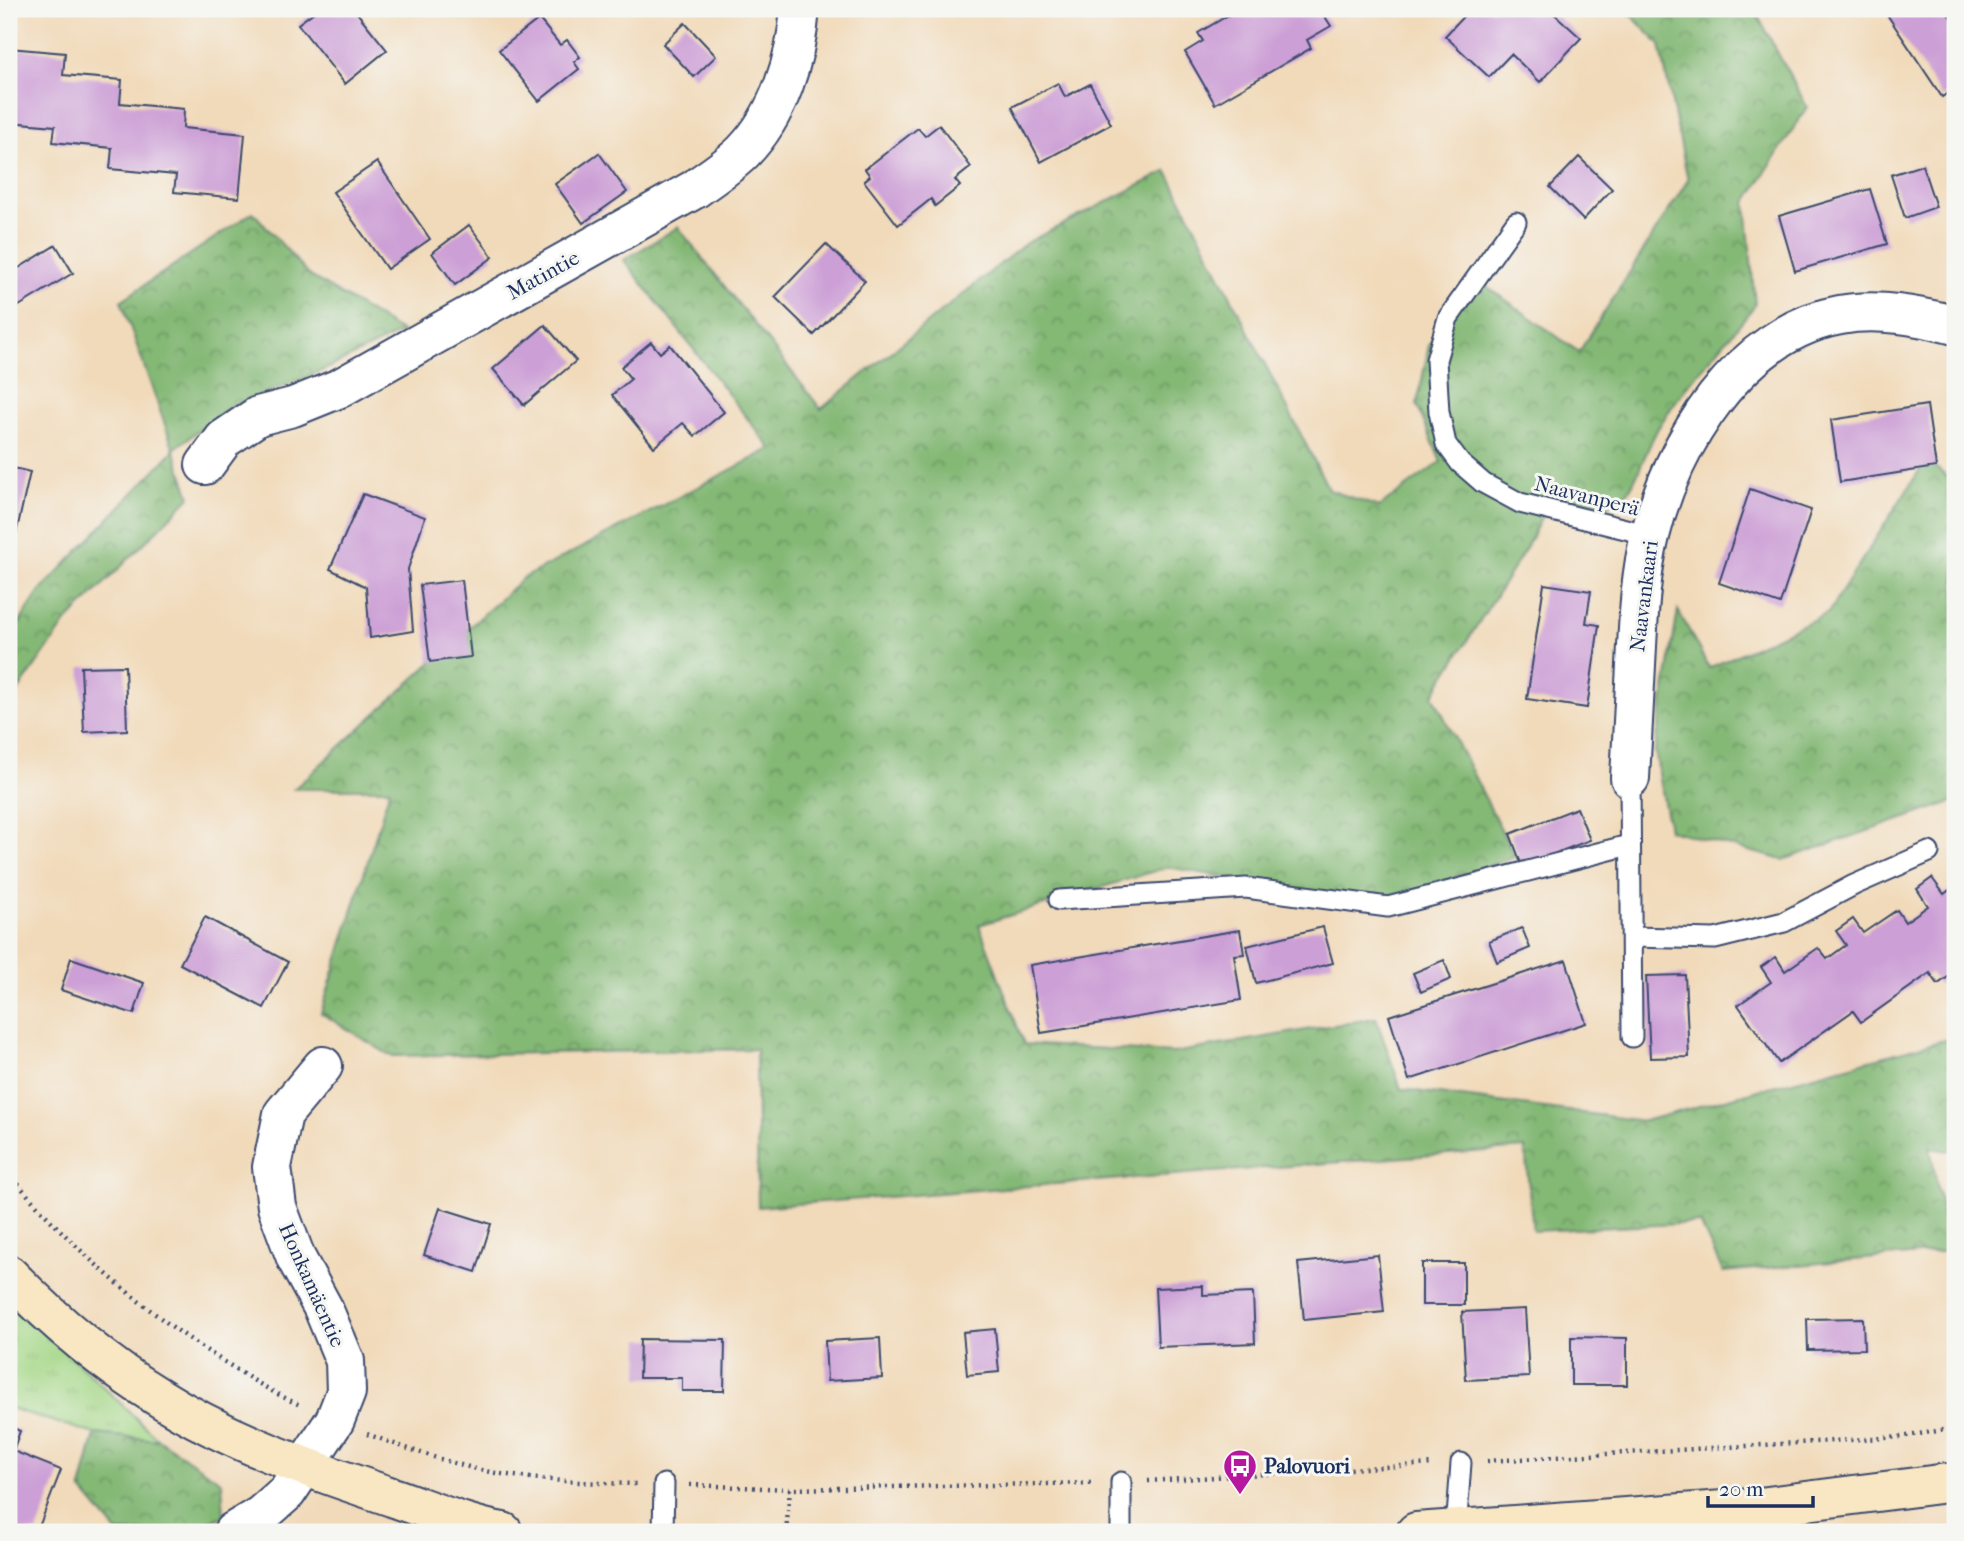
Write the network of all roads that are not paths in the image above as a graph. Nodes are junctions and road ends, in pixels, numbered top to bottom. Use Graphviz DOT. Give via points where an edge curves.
graph roads {
  1 [pos="800,9"];
  2 [pos="809,9"];
  3 [pos="1516,222"];
  4 [pos="1955,325"];
  5 [pos="205,466"];
  6 [pos="1650,535"];
  7 [pos="1630,778"];
  8 [pos="1629,845"];
  9 [pos="1929,852"];
  10 [pos="1059,900"];
  11 [pos="1632,937"];
  12 [pos="1632,1037"];
  13 [pos="323,1066"];
  14 [pos="9,1275"];
  15 [pos="1461,1462"];
  16 [pos="305,1468"];
  17 [pos="1121,1482"];
  18 [pos="1955,1482"];
  19 [pos="664,1484"];
  20 [pos="1457,1531"];
  21 [pos="233,1532"];
  22 [pos="503,1532"];
  23 [pos="663,1532"];
  24 [pos="1121,1532"];
  25 [pos="1416,1532"];
  1 -- 2 [label="street"];
  1 -- 5 [label="street, Matintie" via="787,75 769,120 742,153 705,182 340,388 258,416 224,439"];
  3 -- 6 [label="lane, Naavanperä" via="1448,317 1436,360 1446,444 1483,483 1520,503"];
  4 -- 6 [label="street, Naavankaari" via="1913,314 1841,314 1810,322 1776,342 1736,374 1705,411 1679,457"];
  6 -- 7 [label="street, Naavankaari" via="1641,583"];
  7 -- 8 [label="lane, Naavankaari"];
  8 -- 10 [label="lane" via="1388,907 1246,888"];
  8 -- 11 [label="lane, Naavankaari"];
  9 -- 11 [label="lane" via="1854,884 1784,922 1715,939"];
  11 -- 12 [label="lane, Naavankaari"];
  13 -- 16 [label="street, Honkamäentie" via="284,1114 272,1167 277,1207 296,1258 345,1361 346,1392 335,1420"];
  14 -- 16 [label="main road" via="41,1308 157,1396"];
  15 -- 20 [label="lane"];
  16 -- 21 [label="street, Honkamäentie" via="287,1492"];
  16 -- 22 [label="main road"];
  17 -- 24 [label="lane"];
  18 -- 20 [label="main road" via="1752,1508"];
  19 -- 23 [label="lane"];
  20 -- 25 [label="main road"];
}
